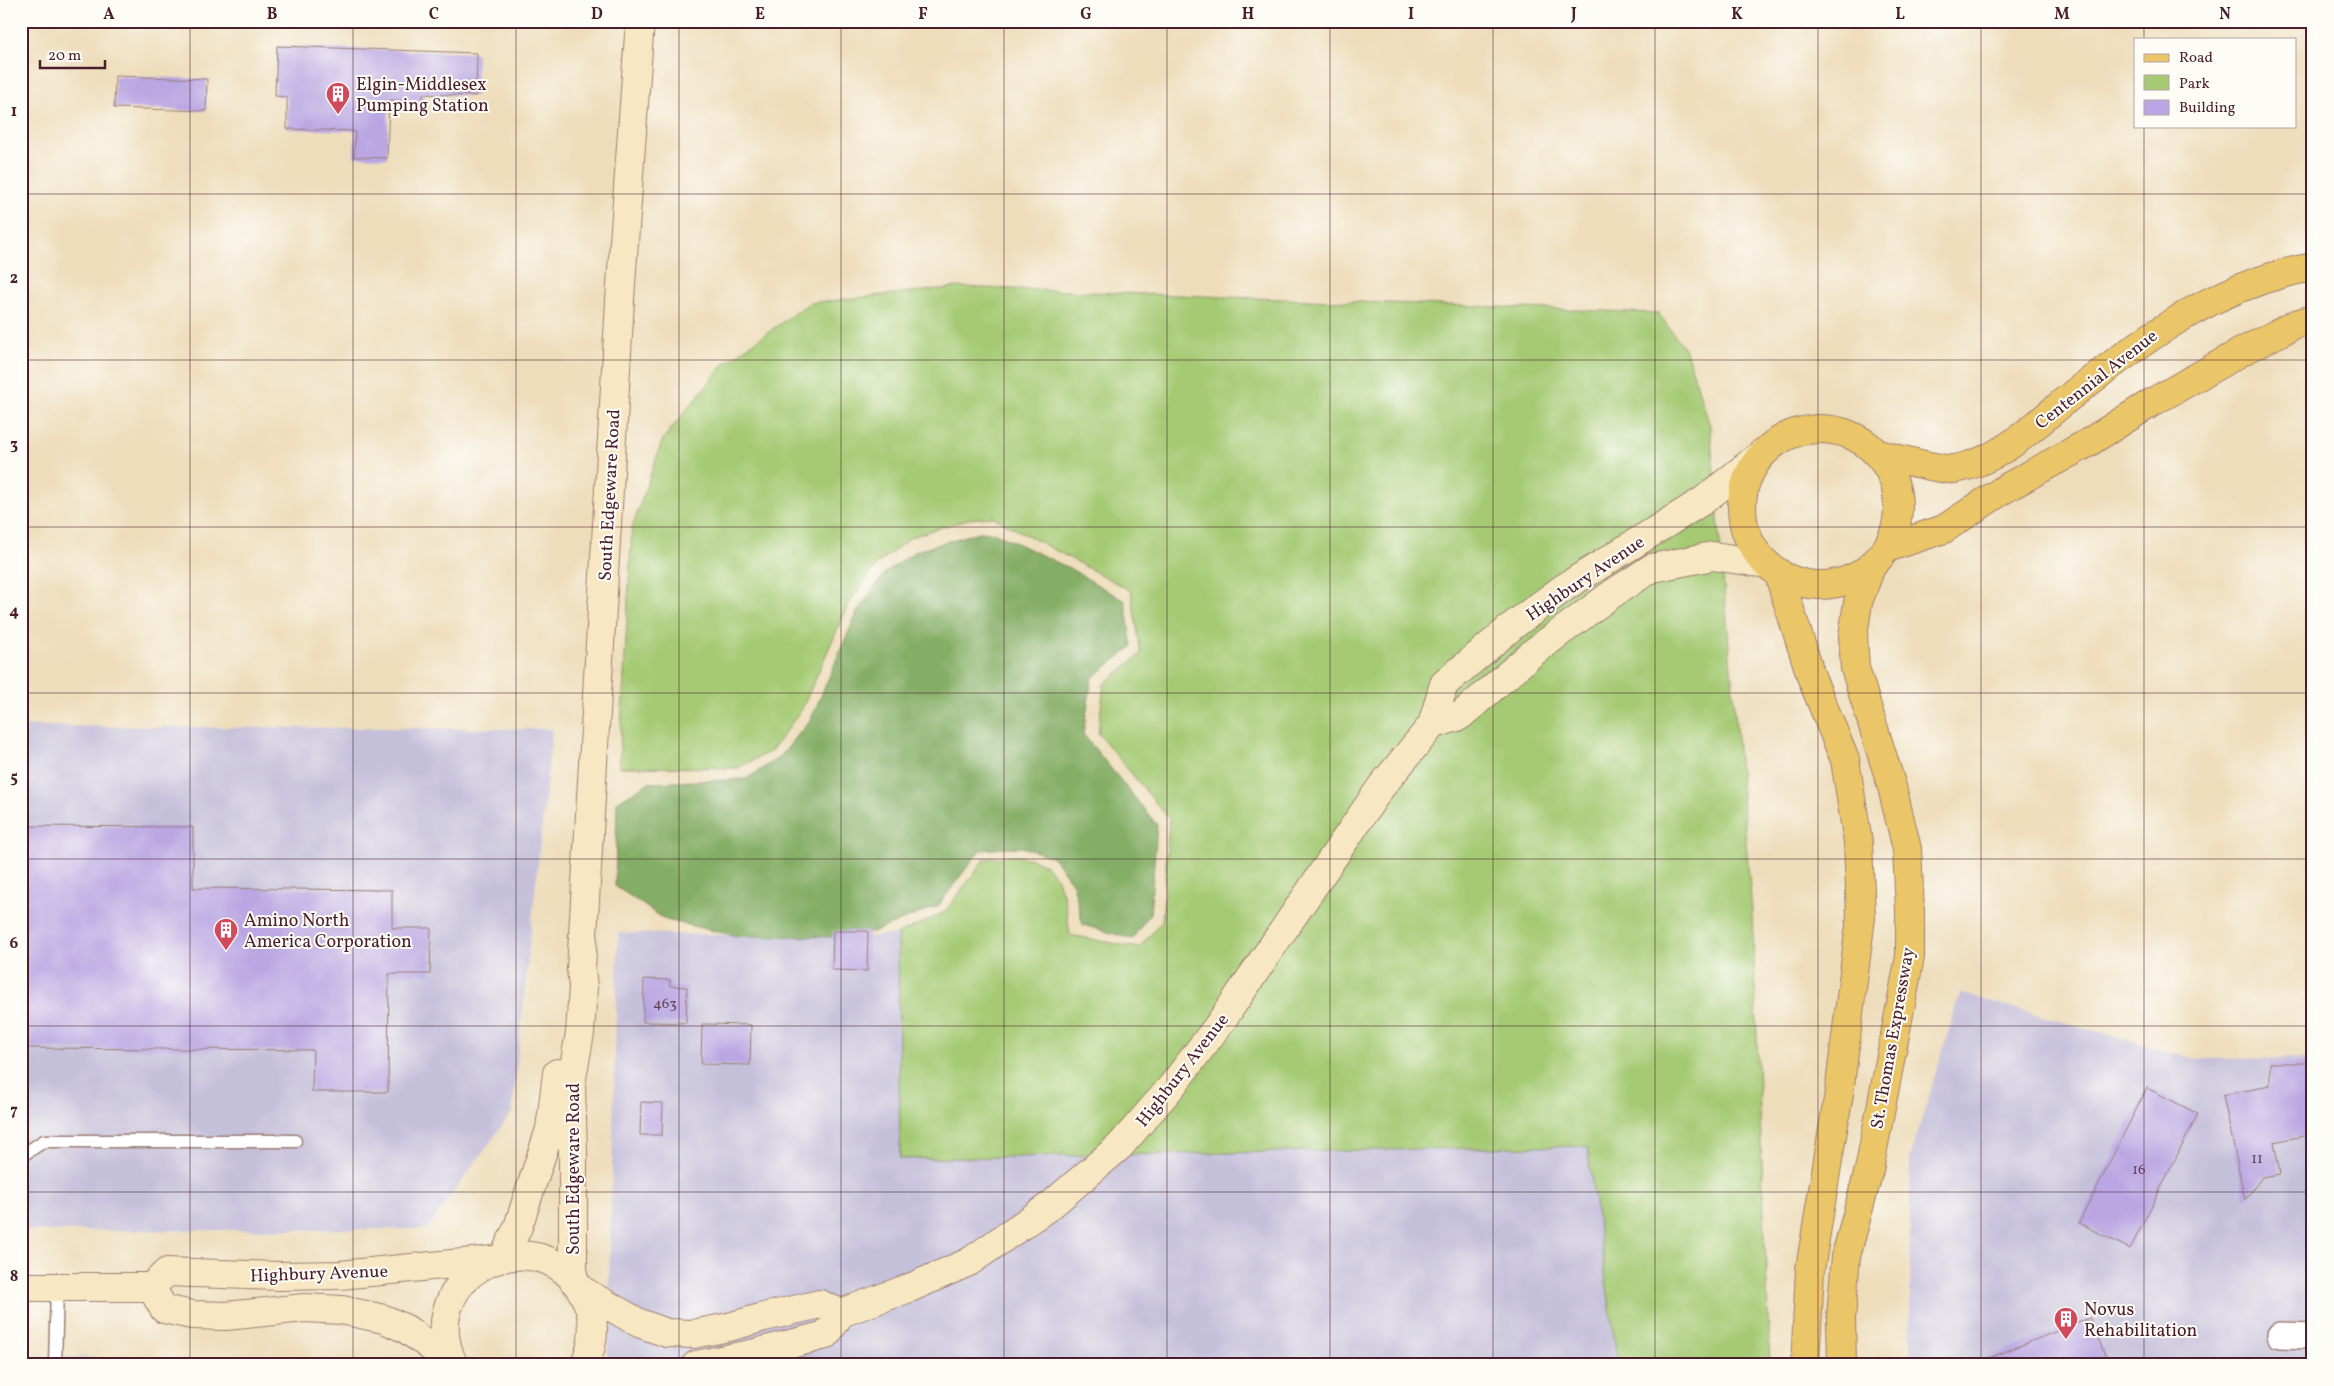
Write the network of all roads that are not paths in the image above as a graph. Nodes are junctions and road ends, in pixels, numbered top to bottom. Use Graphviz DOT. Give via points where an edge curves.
graph roads {
  1 [pos="640,21"];
  2 [pos="2313,266"];
  3 [pos="2313,319"];
  4 [pos="1764,452"];
  5 [pos="1878,454"];
  6 [pos="1879,558"];
  7 [pos="1772,568"];
  8 [pos="1432,725"];
  9 [pos="581,969"];
  10 [pos="295,1141"];
  11 [pos="21,1156"];
  12 [pos="498,1259"];
  13 [pos="578,1286"];
  14 [pos="21,1287"];
  15 [pos="57,1287"];
  16 [pos="152,1287"];
  17 [pos="841,1313"];
  18 [pos="2280,1336"];
  19 [pos="2313,1336"];
  20 [pos="453,1364"];
  21 [pos="55,1365"];
  22 [pos="584,1365"];
  23 [pos="696,1365"];
  24 [pos="1805,1365"];
  25 [pos="1842,1365"];
  1 -- 9 [label="main road, South Edgeware Road"];
  2 -- 5 [label="main road, Centennial Avenue" via="2231,290 2174,320 1992,457 1954,469"];
  3 -- 6 [label="main road" via="2296,324 2241,352 2151,403 2006,488 1944,529"];
  4 -- 5 [label="main road" via="1785,437 1808,430 1834,430 1858,438"];
  4 -- 7 [label="main road" via="1750,473 1742,498 1744,525 1754,549"];
  4 -- 8 [label="main road, Highbury Avenue" via="1704,500 1565,587 1475,657 1444,684"];
  5 -- 6 [label="main road" via="1892,475 1898,499 1896,525"];
  6 -- 7 [label="main road" via="1848,581 1822,586 1796,582"];
  6 -- 25 [label="main road, St. Thomas Expressway" via="1858,602 1853,636 1855,668 1892,787 1907,849 1910,957 1869,1170 1846,1256 1841,1318"];
  7 -- 8 [label="main road, Highbury Avenue" via="1713,556 1652,568 1536,651 1460,716"];
  7 -- 24 [label="main road" via="1845,760 1859,852 1861,917 1839,1093 1810,1269"];
  8 -- 17 [label="main road, Highbury Avenue" via="1381,787 1220,1023 1120,1146 1051,1205 970,1262 912,1288"];
  9 -- 12 [label="main road, South Edgeware Road" via="568,985 550,1129 518,1227"];
  9 -- 13 [label="main road, South Edgeware Road" via="580,1033 571,1084"];
  10 -- 11 [label="lane" via="44,1141"];
  12 -- 13 [label="main road, Highbury Avenue" via="518,1255 544,1259 566,1272"];
  12 -- 16 [label="main road, Highbury Avenue" via="340,1275 167,1272"];
  12 -- 20 [label="main road" via="475,1270 450,1303 445,1323 446,1343"];
  13 -- 17 [label="main road" via="639,1323 667,1332 693,1334 729,1328 820,1304"];
  13 -- 22 [label="main road" via="591,1312 593,1333"];
  14 -- 15 [label="main road"];
  15 -- 16 [label="main road"];
  15 -- 21 [label="lane"];
  16 -- 20 [label="main road, Highbury Avenue" via="164,1309 192,1315 226,1316 304,1308 342,1310 384,1319 406,1329"];
  17 -- 23 [label="main road" via="826,1335"];
  18 -- 19 [label="street"];
}
